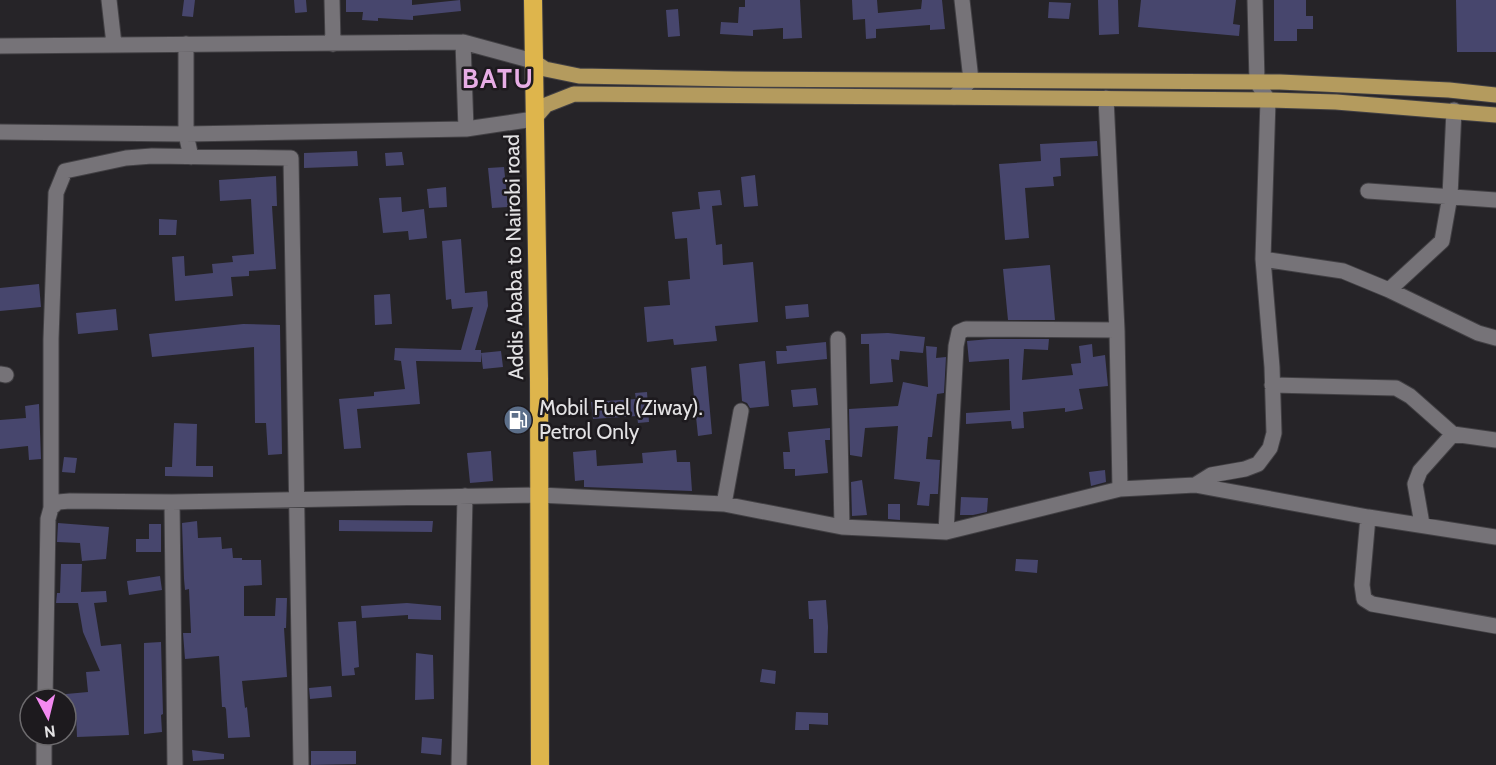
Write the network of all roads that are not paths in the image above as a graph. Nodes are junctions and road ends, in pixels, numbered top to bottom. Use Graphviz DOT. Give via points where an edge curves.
graph roads {
  1 [pos="109,0"];
  2 [pos="332,0"];
  3 [pos="533,0"];
  4 [pos="962,0"];
  5 [pos="1255,0"];
  6 [pos="463,42"];
  7 [pos="114,44"];
  8 [pos="186,44"];
  9 [pos="333,44"];
  10 [pos="0,46"];
  11 [pos="533,60"];
  12 [pos="971,80"];
  13 [pos="1257,82"];
  14 [pos="1496,95"];
  15 [pos="954,97"];
  16 [pos="1106,98"];
  17 [pos="1268,100"];
  18 [pos="1454,110"];
  19 [pos="1496,115"];
  20 [pos="534,119"];
  21 [pos="466,129"];
  22 [pos="0,132"];
  23 [pos="186,134"];
  24 [pos="191,157"];
  25 [pos="1368,191"];
  26 [pos="1450,196"];
  27 [pos="1496,200"];
  28 [pos="1263,259"];
  29 [pos="1389,290"];
  30 [pos="1117,330"];
  31 [pos="1496,338"];
  32 [pos="838,339"];
  33 [pos="1272,385"];
  34 [pos="741,411"];
  35 [pos="1453,434"];
  36 [pos="1496,440"];
  37 [pos="1195,485"];
  38 [pos="1120,489"];
  39 [pos="539,495"];
  40 [pos="465,496"];
  41 [pos="298,499"];
  42 [pos="172,502"];
  43 [pos="724,504"];
  44 [pos="51,508"];
  45 [pos="1368,517"];
  46 [pos="1422,524"];
  47 [pos="842,527"];
  48 [pos="946,532"];
  49 [pos="1496,537"];
  50 [pos="1496,626"];
  51 [pos="45,687"];
  52 [pos="44,747"];
  53 [pos="44,765"];
  54 [pos="175,765"];
  55 [pos="301,765"];
  56 [pos="459,765"];
  57 [pos="540,765"];
  1 -- 7 [label="street"];
  2 -- 9 [label="street"];
  3 -- 11 [label="highway, Addis Ababa to Nairobi road"];
  4 -- 12 [label="street"];
  5 -- 13 [label="street"];
  6 -- 9 [label="street"];
  6 -- 11 [label="street"];
  6 -- 21 [label="street"];
  7 -- 8 [label="street"];
  7 -- 10 [label="street"];
  8 -- 9 [label="street"];
  8 -- 23 [label="street"];
  11 -- 12 [label="main road" via="545,69 579,76"];
  11 -- 20 [label="highway, Addis Ababa to Nairobi road"];
  12 -- 13 [label="main road"];
  12 -- 15 [label="street"];
  13 -- 14 [label="main road" via="1356,84"];
  13 -- 17 [label="street"];
  15 -- 16 [label="main road"];
  15 -- 20 [label="main road" via="574,94 546,105"];
  16 -- 17 [label="main road"];
  16 -- 30 [label="street"];
  17 -- 18 [label="main road"];
  17 -- 28 [label="street"];
  18 -- 19 [label="main road"];
  18 -- 26 [label="street"];
  20 -- 21 [label="street"];
  20 -- 39 [label="highway, Addis Ababa to Nairobi road"];
  21 -- 23 [label="street"];
  22 -- 23 [label="street"];
  23 -- 24 [label="street"];
  24 -- 41 [label="street" via="291,158"];
  24 -- 44 [label="street" via="126,158 70,168 61,178 56,193 51,328"];
  25 -- 26 [label="street"];
  26 -- 27 [label="street"];
  26 -- 29 [label="street" via="1442,241"];
  28 -- 29 [label="street" via="1343,270"];
  28 -- 33 [label="street"];
  29 -- 31 [label="street"];
  30 -- 38 [label="street"];
  30 -- 48 [label="street" via="959,332"];
  32 -- 47 [label="street"];
  33 -- 35 [label="street" via="1396,388"];
  33 -- 37 [label="street" via="1274,433 1263,459 1245,469 1211,475"];
  34 -- 43 [label="street"];
  35 -- 36 [label="street"];
  35 -- 46 [label="street" via="1420,471 1415,484"];
  37 -- 38 [label="street"];
  37 -- 45 [label="street"];
  38 -- 48 [label="street"];
  39 -- 40 [label="street"];
  39 -- 43 [label="street"];
  39 -- 57 [label="highway, Addis Ababa to Nairobi road"];
  40 -- 41 [label="street"];
  40 -- 56 [label="street"];
  41 -- 42 [label="street"];
  41 -- 55 [label="street"];
  42 -- 44 [label="street" via="58,502"];
  42 -- 54 [label="street"];
  43 -- 47 [label="street"];
  44 -- 51 [label="street"];
  45 -- 46 [label="street"];
  45 -- 50 [label="street" via="1364,599 1372,604"];
  46 -- 49 [label="street"];
  47 -- 48 [label="street"];
  52 -- 53 [label="street"];
}
